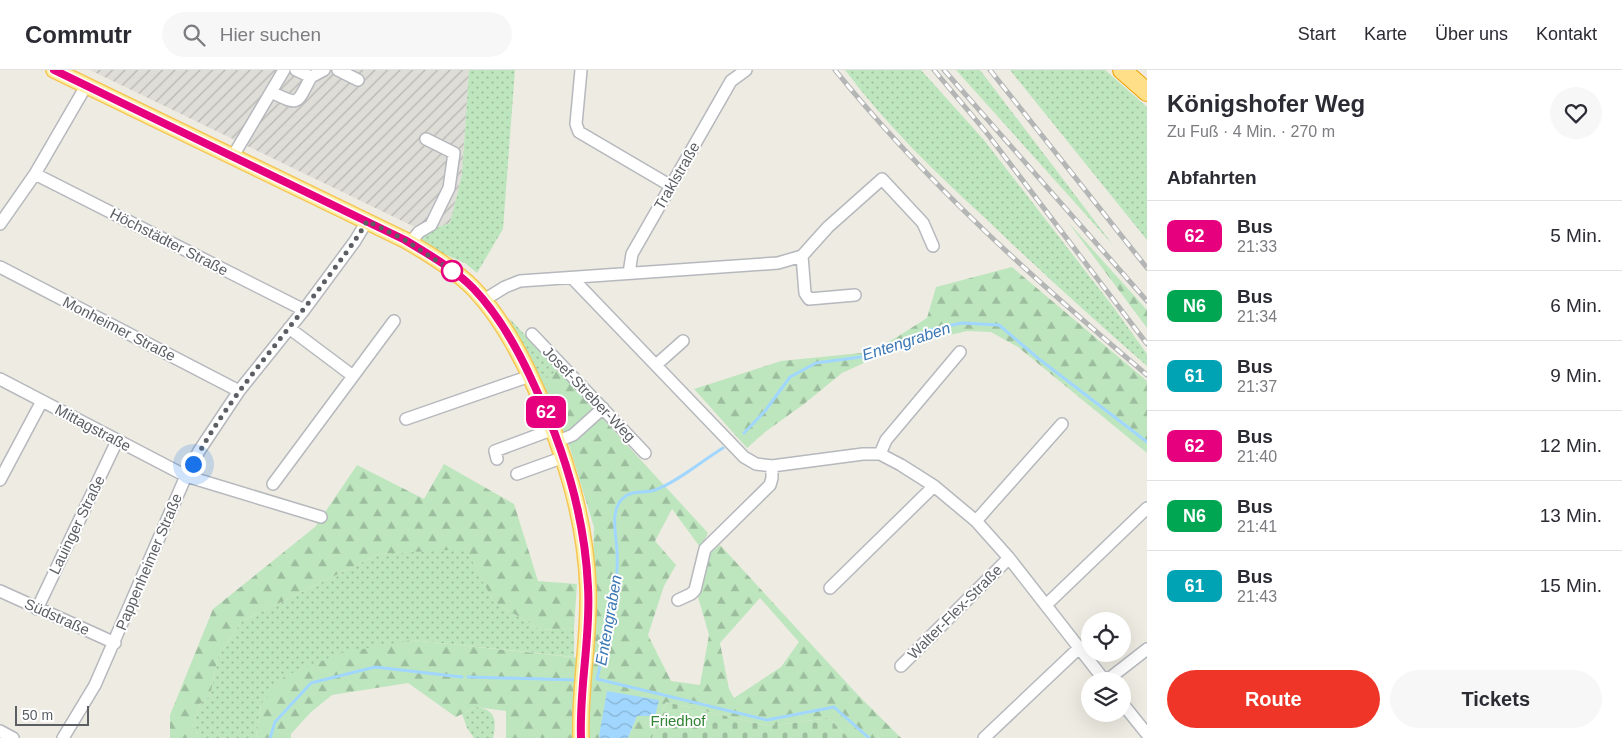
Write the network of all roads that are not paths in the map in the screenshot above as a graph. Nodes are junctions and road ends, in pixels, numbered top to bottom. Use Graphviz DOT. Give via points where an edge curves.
graph roads {
  1 [pos="54,70"];
  2 [pos="284,70"];
  3 [pos="296,70"];
  4 [pos="324,70"];
  5 [pos="338,70"];
  6 [pos="581,70"];
  7 [pos="746,70"];
  8 [pos="1122,70"];
  9 [pos="311,77"];
  10 [pos="358,80"];
  11 [pos="86,86"];
  12 [pos="271,92"];
  13 [pos="1147,92"];
  14 [pos="426,139"];
  15 [pos="233,156"];
  16 [pos="35,174"];
  17 [pos="672,186"];
  18 [pos="367,221"];
  19 [pos="0,224"];
  20 [pos="410,243"];
  21 [pos="933,246"];
  22 [pos="802,256"];
  23 [pos="0,267"];
  24 [pos="629,273"];
  25 [pos="574,278"];
  26 [pos="855,296"];
  27 [pos="484,300"];
  28 [pos="304,310"];
  29 [pos="394,321"];
  30 [pos="289,328"];
  31 [pos="532,334"];
  32 [pos="683,340"];
  33 [pos="960,352"];
  34 [pos="656,365"];
  35 [pos="353,376"];
  36 [pos="530,376"];
  37 [pos="0,379"];
  38 [pos="239,391"];
  39 [pos="42,402"];
  40 [pos="602,408"];
  41 [pos="406,419"];
  42 [pos="1062,424"];
  43 [pos="556,435"];
  44 [pos="117,441"];
  45 [pos="645,453"];
  46 [pos="880,454"];
  47 [pos="564,456"];
  48 [pos="497,459"];
  49 [pos="772,466"];
  50 [pos="517,474"];
  51 [pos="186,476"];
  52 [pos="0,480"];
  53 [pos="273,484"];
  54 [pos="934,486"];
  55 [pos="1147,508"];
  56 [pos="321,518"];
  57 [pos="976,521"];
  58 [pos="1009,558"];
  59 [pos="830,588"];
  60 [pos="0,591"];
  61 [pos="678,600"];
  62 [pos="1046,605"];
  63 [pos="37,608"];
  64 [pos="115,643"];
  65 [pos="1079,648"];
  66 [pos="1147,649"];
  67 [pos="901,666"];
  68 [pos="1099,672"];
  69 [pos="1118,672"];
  70 [pos="1131,714"];
  71 [pos="0,731"];
  72 [pos="1147,734"];
  73 [pos="13,738"];
  74 [pos="63,738"];
  75 [pos="581,738"];
  76 [pos="984,738"];
  1 -- 11 [label="main road"];
  2 -- 12 [label="street"];
  3 -- 9 [label="street"];
  4 -- 9 [label="street"];
  5 -- 10 [label="street"];
  6 -- 17 [label="street" via="576,124 579,132"];
  7 -- 17 [label="street, Traklstraße" via="731,81"];
  8 -- 13 [label="highway"];
  9 -- 12 [label="street" via="296,102"];
  11 -- 15 [label="main road"];
  11 -- 16 [label="street"];
  12 -- 15 [label="street"];
  14 -- 20 [label="street" via="454,153 449,188 431,225"];
  15 -- 18 [label="main road"];
  16 -- 19 [label="street"];
  16 -- 28 [label="street, Höchstädter Straße"];
  17 -- 24 [label="street, Traklstraße" via="632,254"];
  18 -- 20 [label="main road"];
  18 -- 28 [label="street, Pappenheimer Straße"];
  20 -- 27 [label="main road" via="454,272"];
  21 -- 22 [label="street" via="923,222 882,179 828,227"];
  22 -- 24 [label="street" via="778,263"];
  22 -- 26 [label="street" via="805,293 809,299"];
  23 -- 38 [label="street, Monheimer Straße"];
  24 -- 25 [label="street"];
  25 -- 27 [label="street" via="520,281"];
  25 -- 34 [label="street"];
  27 -- 36 [label="main road" via="509,335"];
  28 -- 30 [label="street, Pappenheimer Straße"];
  29 -- 35 [label="street"];
  30 -- 35 [label="street"];
  30 -- 38 [label="street, Pappenheimer Straße"];
  31 -- 40 [label="street, Josef-Streber-Weg"];
  32 -- 34 [label="street"];
  33 -- 46 [label="street" via="886,440"];
  34 -- 49 [label="street" via="744,457 756,464"];
  35 -- 53 [label="street"];
  36 -- 41 [label="street"];
  36 -- 43 [label="main road"];
  37 -- 39 [label="street, Mittagstraße"];
  38 -- 51 [label="street, Pappenheimer Straße"];
  39 -- 44 [label="street, Mittagstraße"];
  39 -- 52 [label="street"];
  40 -- 43 [label="street" via="573,435"];
  40 -- 45 [label="street, Josef-Streber-Weg"];
  42 -- 57 [label="street"];
  43 -- 47 [label="main road"];
  43 -- 48 [label="street" via="494,451"];
  44 -- 51 [label="street, Mittagstraße"];
  44 -- 63 [label="street, Lauinger Straße"];
  46 -- 49 [label="street"];
  46 -- 54 [label="street, Walter-Flex-Straße"];
  47 -- 50 [label="street"];
  47 -- 75 [label="main road" via="577,500 586,553 588,606"];
  49 -- 61 [label="street" via="770,486 705,548 695,590"];
  51 -- 56 [label="street, Mittagstraße"];
  51 -- 64 [label="street, Pappenheimer Straße"];
  54 -- 57 [label="street, Walter-Flex-Straße"];
  54 -- 59 [label="street"];
  55 -- 62 [label="street"];
  57 -- 58 [label="street, Walter-Flex-Straße"];
  58 -- 62 [label="street, Walter-Flex-Straße"];
  58 -- 67 [label="street, Walter-Flex-Straße"];
  60 -- 63 [label="street, Südstraße"];
  62 -- 65 [label="street, Walter-Flex-Straße"];
  63 -- 64 [label="street, Südstraße"];
  64 -- 74 [label="street, Pappenheimer Straße" via="95,685"];
  65 -- 68 [label="street, Walter-Flex-Straße"];
  65 -- 76 [label="street"];
  66 -- 69 [label="street, Walter-Flex-Straße"];
  70 -- 72 [label="street"];
  71 -- 73 [label="street"];
}
